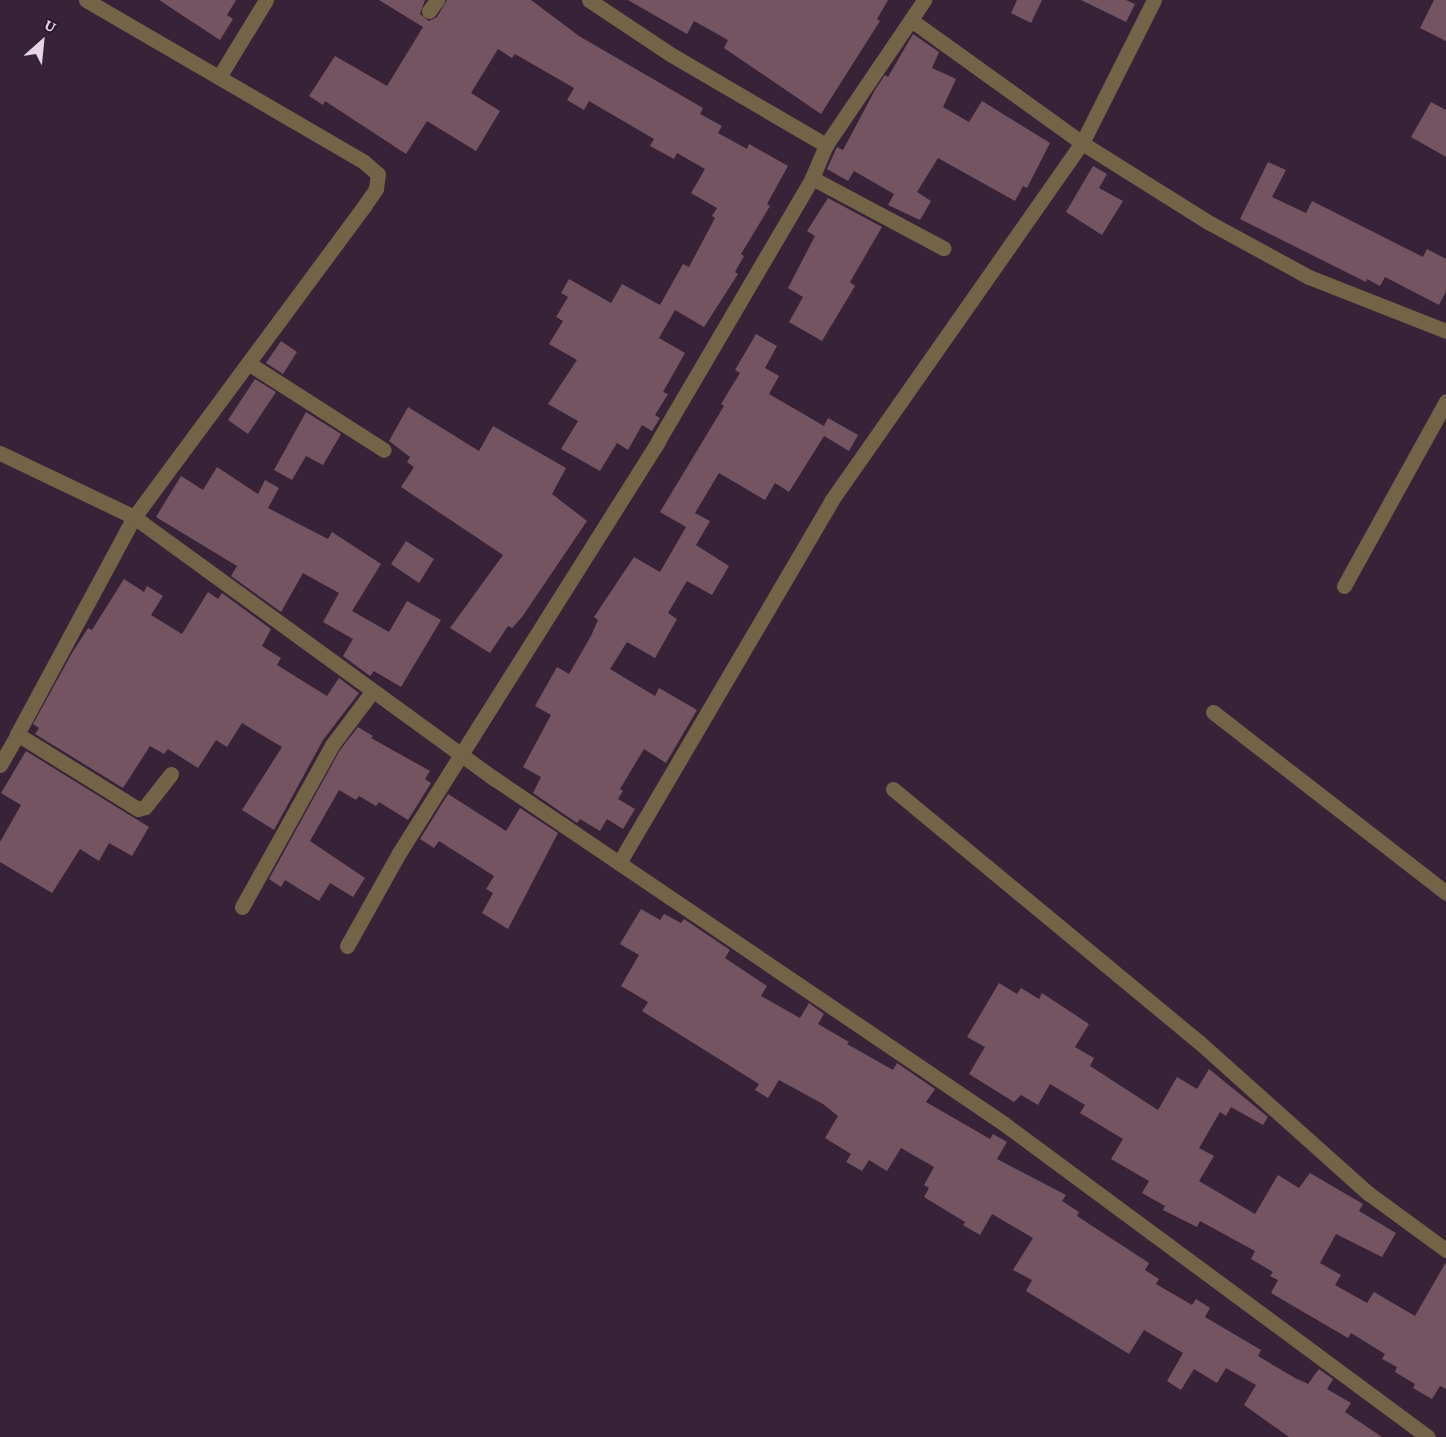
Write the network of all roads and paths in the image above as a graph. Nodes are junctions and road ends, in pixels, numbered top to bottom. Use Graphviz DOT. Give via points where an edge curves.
graph roads {
  1 [pos="86,0"];
  2 [pos="266,0"];
  3 [pos="589,0"];
  4 [pos="924,0"];
  5 [pos="1154,0"];
  6 [pos="911,20"];
  7 [pos="219,77"];
  8 [pos="1082,143"];
  9 [pos="826,145"];
  10 [pos="812,178"];
  11 [pos="943,248"];
  12 [pos="1446,331"];
  13 [pos="248,363"];
  14 [pos="1446,401"];
  15 [pos="384,450"];
  16 [pos="0,453"];
  17 [pos="134,517"];
  18 [pos="1344,586"];
  19 [pos="372,692"];
  20 [pos="1213,712"];
  21 [pos="17,736"];
  22 [pos="463,754"];
  23 [pos="0,765"];
  24 [pos="171,774"];
  25 [pos="893,789"];
  26 [pos="619,863"];
  27 [pos="1446,893"];
  28 [pos="243,907"];
  29 [pos="347,946"];
  30 [pos="1446,1250"];
  31 [pos="1428,1437"];
  1 -- 7 [label="street"];
  2 -- 7 [label="street"];
  3 -- 9 [label="street" via="670,54"];
  4 -- 6 [label="street"];
  5 -- 8 [label="street"];
  6 -- 8 [label="street"];
  6 -- 9 [label="street"];
  7 -- 13 [label="street" via="364,162 378,174 379,180 365,206"];
  8 -- 12 [label="street" via="1208,222 1309,277"];
  8 -- 26 [label="street" via="831,501"];
  9 -- 10 [label="street"];
  10 -- 11 [label="street"];
  10 -- 22 [label="street" via="658,441"];
  13 -- 15 [label="street"];
  13 -- 17 [label="street"];
  14 -- 18 [label="street"];
  16 -- 17 [label="street"];
  17 -- 19 [label="street"];
  17 -- 21 [label="street"];
  19 -- 22 [label="street"];
  19 -- 28 [label="street" via="332,745"];
  20 -- 27 [label="street"];
  21 -- 23 [label="street"];
  21 -- 24 [label="street" via="138,809 145,807"];
  22 -- 26 [label="street"];
  22 -- 29 [label="street"];
  25 -- 30 [label="street" via="1199,1042 1368,1193"];
  26 -- 31 [label="street" via="1003,1123"];
}
